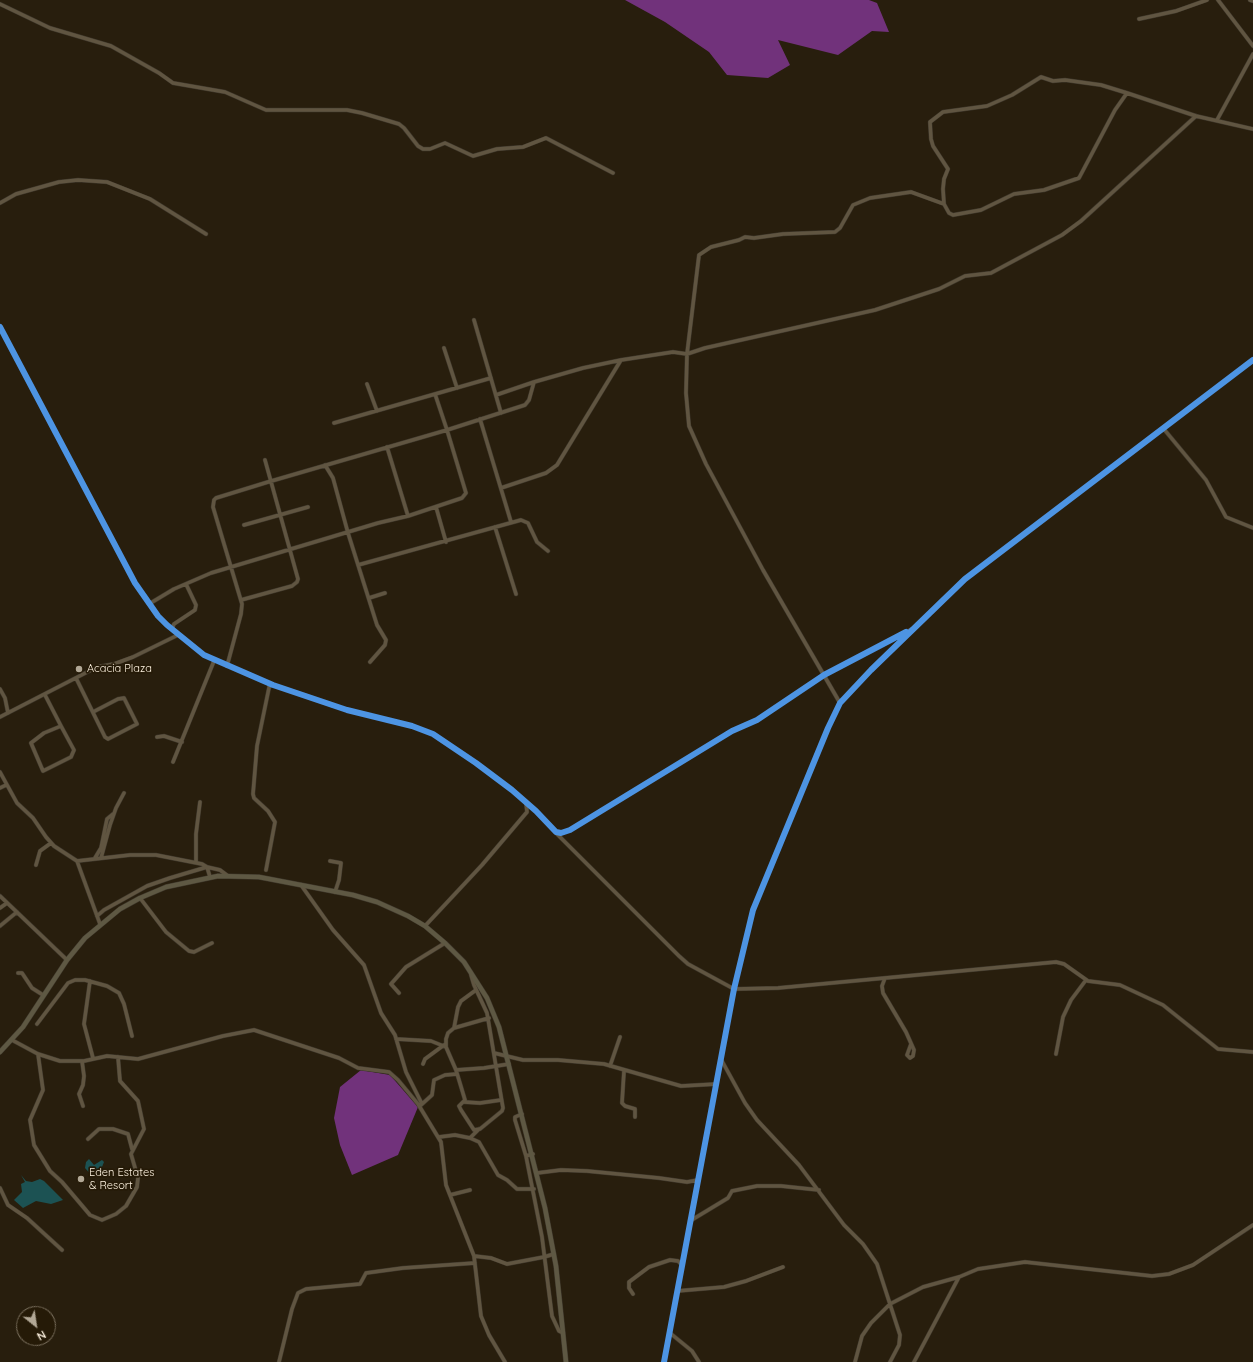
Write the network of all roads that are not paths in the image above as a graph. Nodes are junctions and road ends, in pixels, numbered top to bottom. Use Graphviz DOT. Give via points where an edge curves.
graph roads {
  1 [pos="1207,0"];
  2 [pos="1218,0"];
  3 [pos="1250,0"];
  4 [pos="1253,1"];
  5 [pos="0,4"];
  6 [pos="1138,19"];
  7 [pos="1253,46"];
  8 [pos="1253,54"];
  9 [pos="1127,93"];
  10 [pos="1196,116"];
  11 [pos="1217,120"];
  12 [pos="1253,129"];
  13 [pos="613,173"];
  14 [pos="0,203"];
  15 [pos="944,204"];
  16 [pos="206,234"];
  17 [pos="474,320"];
  18 [pos="0,327"];
  19 [pos="444,348"];
  20 [pos="687,354"];
  21 [pos="621,360"];
  22 [pos="1253,360"];
  23 [pos="491,378"];
  24 [pos="534,382"];
  25 [pos="367,384"];
  26 [pos="457,388"];
  27 [pos="435,394"];
  28 [pos="496,395"];
  29 [pos="377,411"];
  30 [pos="501,413"];
  31 [pos="480,419"];
  32 [pos="334,423"];
  33 [pos="1163,428"];
  34 [pos="448,430"];
  35 [pos="387,447"];
  36 [pos="265,460"];
  37 [pos="325,465"];
  38 [pos="270,481"];
  39 [pos="501,488"];
  40 [pos="308,507"];
  41 [pos="436,507"];
  42 [pos="280,515"];
  43 [pos="408,516"];
  44 [pos="511,522"];
  45 [pos="244,525"];
  46 [pos="495,527"];
  47 [pos="1253,528"];
  48 [pos="348,533"];
  49 [pos="446,542"];
  50 [pos="290,550"];
  51 [pos="548,551"];
  52 [pos="358,565"];
  53 [pos="232,567"];
  54 [pos="186,584"];
  55 [pos="385,593"];
  56 [pos="516,594"];
  57 [pos="369,598"];
  58 [pos="241,600"];
  59 [pos="149,604"];
  60 [pos="916,627"];
  61 [pos="172,629"];
  62 [pos="178,635"];
  63 [pos="214,661"];
  64 [pos="370,662"];
  65 [pos="227,666"];
  66 [pos="824,675"];
  67 [pos="76,678"];
  68 [pos="270,683"];
  69 [pos="0,689"];
  70 [pos="45,694"];
  71 [pos="840,703"];
  72 [pos="93,712"];
  73 [pos="8,713"];
  74 [pos="0,717"];
  75 [pos="61,726"];
  76 [pos="157,736"];
  77 [pos="182,742"];
  78 [pos="173,762"];
  79 [pos="0,772"];
  80 [pos="6,785"];
  81 [pos="0,788"];
  82 [pos="124,793"];
  83 [pos="200,802"];
  84 [pos="526,803"];
  85 [pos="536,811"];
  86 [pos="527,812"];
  87 [pos="114,813"];
  88 [pos="556,832"];
  89 [pos="51,843"];
  90 [pos="95,858"];
  91 [pos="101,858"];
  92 [pos="77,861"];
  93 [pos="330,861"];
  94 [pos="196,862"];
  95 [pos="36,865"];
  96 [pos="207,867"];
  97 [pos="266,870"];
  98 [pos="228,876"];
  99 [pos="210,877"];
  100 [pos="301,885"];
  101 [pos="334,892"];
  102 [pos="0,896"];
  103 [pos="140,898"];
  104 [pos="7,902"];
  105 [pos="0,908"];
  106 [pos="17,912"];
  107 [pos="97,916"];
  108 [pos="100,924"];
  109 [pos="0,926"];
  110 [pos="425,926"];
  111 [pos="212,943"];
  112 [pos="445,943"];
  113 [pos="67,960"];
  114 [pos="471,971"];
  115 [pos="18,973"];
  116 [pos="885,978"];
  117 [pos="1086,980"];
  118 [pos="90,981"];
  119 [pos="734,989"];
  120 [pos="476,990"];
  121 [pos="399,993"];
  122 [pos="43,995"];
  123 [pos="488,1018"];
  124 [pos="37,1024"];
  125 [pos="454,1028"];
  126 [pos="132,1036"];
  127 [pos="620,1037"];
  128 [pos="396,1038"];
  129 [pos="503,1039"];
  130 [pos="12,1040"];
  131 [pos="492,1042"];
  132 [pos="911,1044"];
  133 [pos="445,1046"];
  134 [pos="0,1052"];
  135 [pos="1253,1052"];
  136 [pos="494,1053"];
  137 [pos="38,1054"];
  138 [pos="1056,1054"];
  139 [pos="118,1056"];
  140 [pos="507,1056"];
  141 [pos="93,1058"];
  142 [pos="722,1060"];
  143 [pos="82,1061"];
  144 [pos="423,1064"];
  145 [pos="509,1064"];
  146 [pos="610,1066"];
  147 [pos="496,1067"];
  148 [pos="456,1070"];
  149 [pos="624,1071"];
  150 [pos="457,1074"];
  151 [pos="716,1084"];
  152 [pos="501,1100"];
  153 [pos="464,1102"];
  154 [pos="421,1105"];
  155 [pos="83,1106"];
  156 [pos="522,1114"];
  157 [pos="635,1117"];
  158 [pos="480,1129"];
  159 [pos="439,1137"];
  160 [pos="470,1138"];
  161 [pos="88,1139"];
  162 [pos="132,1150"];
  163 [pos="533,1154"];
  164 [pos="526,1156"];
  165 [pos="537,1173"];
  166 [pos="698,1180"];
  167 [pos="0,1188"];
  168 [pos="534,1189"];
  169 [pos="470,1190"];
  170 [pos="819,1190"];
  171 [pos="450,1195"];
  172 [pos="690,1221"];
  173 [pos="1253,1225"];
  174 [pos="62,1250"];
  175 [pos="554,1254"];
  176 [pos="474,1256"];
  177 [pos="544,1257"];
  178 [pos="475,1263"];
  179 [pos="682,1265"];
  180 [pos="783,1267"];
  181 [pos="959,1277"];
  182 [pos="677,1291"];
  183 [pos="633,1294"];
  184 [pos="890,1304"];
  185 [pos="563,1333"];
  186 [pos="670,1333"];
  187 [pos="279,1362"];
  188 [pos="504,1362"];
  189 [pos="566,1362"];
  190 [pos="664,1362"];
  191 [pos="699,1362"];
  192 [pos="855,1362"];
  193 [pos="890,1362"];
  194 [pos="914,1362"];
  1 -- 6 [label="street" via="1164,15"];
  2 -- 7 [label="street"];
  3 -- 4 [label="street"];
  5 -- 13 [label="street" via="50,28 111,46 159,72 173,83 225,92 266,110 347,110 362,113 402,126 420,148 430,149 445,143 473,156 497,149 523,147 544,138"];
  8 -- 11 [label="street"];
  9 -- 10 [label="street"];
  9 -- 15 [label="street" via="1115,110 1078,179 1044,190 1014,194 992,206 973,212 951,214"];
  9 -- 15 [label="street" via="1101,85 1053,81 1043,77 985,107 942,113 930,123 933,146 948,169 943,182"];
  10 -- 11 [label="street"];
  10 -- 20 [label="street" via="1081,221 1056,238 991,273 965,276 940,288 875,310"];
  11 -- 12 [label="street"];
  14 -- 16 [label="street" via="16,194 59,182 107,182 150,200"];
  15 -- 20 [label="street" via="911,192 876,197 854,205 835,232 754,238 746,236 702,251 699,255"];
  17 -- 23 [label="street"];
  18 -- 59 [label="street" via="121,558"];
  19 -- 26 [label="street"];
  20 -- 21 [label="street" via="673,352"];
  20 -- 66 [label="street" via="688,414 693,436 763,570"];
  21 -- 24 [label="street"];
  21 -- 39 [label="street" via="557,465 546,473"];
  22 -- 33 [label="street"];
  23 -- 26 [label="street"];
  23 -- 28 [label="street"];
  24 -- 28 [label="street"];
  24 -- 30 [label="street" via="525,405"];
  25 -- 29 [label="street"];
  26 -- 27 [label="street"];
  27 -- 29 [label="street"];
  27 -- 34 [label="street"];
  28 -- 30 [label="street"];
  29 -- 32 [label="street"];
  30 -- 31 [label="street"];
  31 -- 34 [label="street"];
  31 -- 39 [label="street"];
  33 -- 47 [label="street" via="1206,480 1226,518"];
  33 -- 60 [label="street" via="965,579"];
  34 -- 35 [label="street"];
  34 -- 41 [label="street" via="466,493 462,498"];
  35 -- 37 [label="street"];
  35 -- 43 [label="street"];
  36 -- 38 [label="street"];
  37 -- 38 [label="street"];
  37 -- 48 [label="street" via="334,478"];
  38 -- 42 [label="street"];
  38 -- 53 [label="street" via="214,500 213,507"];
  39 -- 44 [label="street"];
  40 -- 42 [label="street"];
  41 -- 43 [label="street"];
  41 -- 49 [label="street"];
  42 -- 45 [label="street"];
  42 -- 50 [label="street"];
  43 -- 48 [label="street"];
  44 -- 46 [label="street"];
  44 -- 51 [label="street" via="525,520 537,542"];
  46 -- 49 [label="street"];
  46 -- 56 [label="street"];
  48 -- 50 [label="street"];
  48 -- 52 [label="street"];
  49 -- 52 [label="street"];
  50 -- 53 [label="street"];
  50 -- 58 [label="street" via="298,579 296,584"];
  52 -- 57 [label="street"];
  53 -- 54 [label="street"];
  53 -- 58 [label="street"];
  54 -- 59 [label="street"];
  54 -- 61 [label="street" via="196,606 195,610 174,624"];
  55 -- 57 [label="street"];
  57 -- 64 [label="street" via="377,625 386,640 385,645"];
  58 -- 65 [label="street" via="241,614"];
  59 -- 61 [label="street"];
  60 -- 66 [label="street"];
  60 -- 71 [label="street"];
  61 -- 62 [label="street"];
  62 -- 63 [label="street"];
  62 -- 67 [label="street" via="133,657 97,667"];
  63 -- 65 [label="street"];
  63 -- 77 [label="street"];
  65 -- 68 [label="street"];
  66 -- 71 [label="street"];
  66 -- 88 [label="street" via="757,720 732,731 570,830"];
  67 -- 70 [label="street"];
  67 -- 72 [label="street"];
  68 -- 84 [label="street" via="347,710 412,726 433,734 491,774"];
  68 -- 97 [label="street" via="257,746 253,794 275,822"];
  69 -- 73 [label="street"];
  70 -- 73 [label="street"];
  70 -- 75 [label="street"];
  71 -- 119 [label="street" via="758,897"];
  72 -- 72 [label="street" via="108,740 137,724 124,698"];
  73 -- 74 [label="street"];
  75 -- 75 [label="street" via="74,750 71,757 43,771 30,743 44,733"];
  76 -- 77 [label="street"];
  77 -- 78 [label="street"];
  79 -- 80 [label="street"];
  80 -- 81 [label="street"];
  80 -- 89 [label="street" via="17,803 33,818"];
  82 -- 87 [label="street"];
  83 -- 94 [label="street"];
  84 -- 85 [label="street"];
  84 -- 86 [label="street"];
  85 -- 86 [label="street"];
  85 -- 88 [label="street"];
  86 -- 110 [label="street"];
  87 -- 90 [label="street" via="107,819 101,848"];
  87 -- 91 [label="street"];
  88 -- 119 [label="street" via="688,964"];
  89 -- 92 [label="street"];
  89 -- 95 [label="street" via="40,851"];
  90 -- 91 [label="street"];
  90 -- 92 [label="street"];
  91 -- 94 [label="street" via="144,854"];
  92 -- 107 [label="street"];
  93 -- 101 [label="street" via="341,863 339,880"];
  94 -- 96 [label="street"];
  96 -- 98 [label="street" via="220,870"];
  96 -- 99 [label="street"];
  96 -- 107 [label="street" via="147,886"];
  98 -- 99 [label="main road"];
  98 -- 100 [label="main road" via="259,877"];
  99 -- 103 [label="main road" via="166,888"];
  100 -- 101 [label="main road"];
  100 -- 128 [label="street" via="333,930 364,965 381,1013"];
  101 -- 110 [label="main road" via="377,902"];
  102 -- 104 [label="street"];
  103 -- 108 [label="main road"];
  103 -- 111 [label="street" via="162,927 189,951 194,952"];
  104 -- 105 [label="street"];
  104 -- 106 [label="street"];
  106 -- 109 [label="street"];
  106 -- 113 [label="street"];
  107 -- 108 [label="street"];
  108 -- 113 [label="main road"];
  110 -- 112 [label="main road"];
  112 -- 114 [label="main road"];
  112 -- 121 [label="street" via="406,967 391,984"];
  113 -- 122 [label="main road"];
  114 -- 120 [label="street"];
  114 -- 129 [label="main road" via="491,1006"];
  115 -- 122 [label="street" via="22,973 32,988"];
  116 -- 117 [label="street" via="1056,962 1064,964"];
  116 -- 119 [label="street" via="778,988"];
  116 -- 132 [label="street" via="883,993"];
  117 -- 135 [label="street" via="1093,983 1122,985 1163,1005 1218,1048"];
  117 -- 138 [label="street" via="1063,1017"];
  118 -- 124 [label="street" via="75,980 68,983"];
  118 -- 126 [label="street" via="119,993"];
  118 -- 141 [label="street" via="84,1024"];
  119 -- 142 [label="street"];
  120 -- 123 [label="street" via="484,1003"];
  120 -- 125 [label="street" via="461,1001"];
  122 -- 130 [label="main road"];
  123 -- 125 [label="street"];
  123 -- 131 [label="street"];
  125 -- 133 [label="street" via="448,1033"];
  127 -- 146 [label="street"];
  128 -- 133 [label="street"];
  128 -- 154 [label="street" via="406,1072"];
  129 -- 131 [label="street"];
  129 -- 140 [label="main road"];
  130 -- 134 [label="main road"];
  130 -- 137 [label="street"];
  131 -- 136 [label="street"];
  133 -- 144 [label="street" via="424,1060"];
  133 -- 148 [label="street"];
  136 -- 140 [label="street"];
  136 -- 147 [label="street"];
  137 -- 143 [label="street" via="60,1061"];
  137 -- 162 [label="street" via="42,1090 30,1120 34,1145 48,1169 87,1212 99,1220 110,1217 126,1206 137,1187 138,1178 131,1158"];
  139 -- 141 [label="street"];
  139 -- 154 [label="street" via="128,1059 144,1058 254,1030 339,1058 358,1068 389,1072"];
  139 -- 162 [label="street" via="120,1081 138,1101 144,1125"];
  140 -- 145 [label="main road"];
  140 -- 146 [label="street" via="529,1061 558,1060"];
  141 -- 143 [label="street"];
  142 -- 151 [label="street"];
  142 -- 170 [label="street" via="757,1120"];
  143 -- 155 [label="street" via="84,1076 79,1094"];
  145 -- 147 [label="street"];
  145 -- 156 [label="main road"];
  146 -- 149 [label="street"];
  147 -- 148 [label="street"];
  147 -- 152 [label="street"];
  148 -- 150 [label="street"];
  149 -- 151 [label="street" via="681,1086"];
  149 -- 157 [label="street" via="622,1103 635,1109"];
  150 -- 153 [label="street"];
  150 -- 154 [label="street" via="445,1075 434,1080 432,1095"];
  151 -- 166 [label="street"];
  152 -- 153 [label="street"];
  152 -- 158 [label="street" via="503,1110"];
  153 -- 158 [label="street" via="459,1106 461,1110 472,1128"];
  154 -- 159 [label="street"];
  156 -- 163 [label="main road"];
  156 -- 164 [label="street" via="515,1117 515,1120"];
  158 -- 160 [label="street"];
  159 -- 160 [label="street" via="455,1135"];
  159 -- 171 [label="street" via="446,1185"];
  160 -- 168 [label="street" via="481,1144 498,1175 517,1189"];
  161 -- 162 [label="street" via="99,1129 113,1129 128,1134"];
  163 -- 164 [label="street"];
  163 -- 165 [label="main road"];
  164 -- 168 [label="street"];
  165 -- 166 [label="street" via="561,1170 587,1171 687,1182"];
  165 -- 175 [label="main road"];
  166 -- 172 [label="street"];
  167 -- 174 [label="street" via="8,1205"];
  168 -- 177 [label="street"];
  169 -- 171 [label="street"];
  170 -- 172 [label="street" via="757,1186 732,1191 728,1198"];
  170 -- 184 [label="street" via="844,1225 873,1257 882,1275"];
  171 -- 176 [label="street"];
  172 -- 179 [label="street"];
  173 -- 181 [label="street" via="1193,1265 1169,1274 1152,1276 1025,1262 984,1267"];
  175 -- 177 [label="street"];
  175 -- 185 [label="main road"];
  176 -- 177 [label="street" via="491,1258 507,1264"];
  176 -- 178 [label="street"];
  177 -- 185 [label="street" via="552,1316 559,1331"];
  178 -- 187 [label="street" via="403,1268 366,1274 360,1284 306,1289 298,1293"];
  178 -- 188 [label="street" via="481,1316 488,1335"];
  179 -- 182 [label="street"];
  179 -- 183 [label="street" via="678,1261 670,1260 649,1267 629,1282 628,1286"];
  180 -- 182 [label="street" via="724,1287"];
  181 -- 184 [label="street" via="923,1288"];
  181 -- 194 [label="street"];
  182 -- 186 [label="street"];
  184 -- 192 [label="street" via="864,1332"];
  184 -- 193 [label="street" via="900,1335 897,1350"];
  185 -- 189 [label="main road"];
  186 -- 190 [label="street"];
  186 -- 191 [label="street" via="692,1351"];
}
